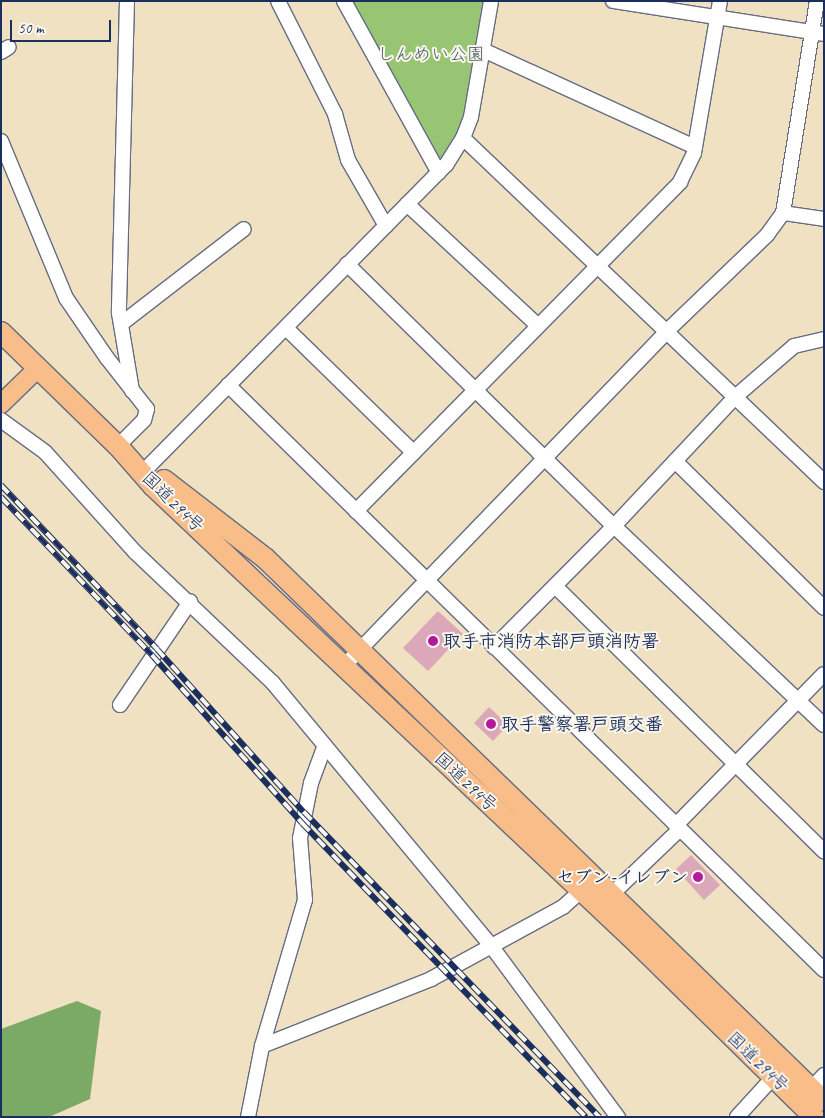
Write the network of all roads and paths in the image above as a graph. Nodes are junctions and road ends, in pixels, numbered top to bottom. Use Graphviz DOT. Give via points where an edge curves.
graph roads {
  1 [pos="127,1"];
  2 [pos="278,1"];
  3 [pos="344,1"];
  4 [pos="491,1"];
  5 [pos="613,1"];
  6 [pos="720,1"];
  7 [pos="816,1"];
  8 [pos="717,17"];
  9 [pos="818,33"];
  10 [pos="482,50"];
  11 [pos="464,138"];
  12 [pos="1,142"];
  13 [pos="695,147"];
  14 [pos="438,173"];
  15 [pos="407,204"];
  16 [pos="783,213"];
  17 [pos="824,219"];
  18 [pos="386,226"];
  19 [pos="244,229"];
  20 [pos="347,264"];
  21 [pos="597,266"];
  22 [pos="120,324"];
  23 [pos="537,325"];
  24 [pos="287,329"];
  25 [pos="666,331"];
  26 [pos="1,332"];
  27 [pos="824,339"];
  28 [pos="38,368"];
  29 [pos="228,385"];
  30 [pos="474,389"];
  31 [pos="132,391"];
  32 [pos="735,397"];
  33 [pos="1,404"];
  34 [pos="1,420"];
  35 [pos="118,446"];
  36 [pos="414,453"];
  37 [pos="544,458"];
  38 [pos="675,461"];
  39 [pos="144,470"];
  40 [pos="824,482"];
  41 [pos="356,511"];
  42 [pos="614,526"];
  43 [pos="426,580"];
  44 [pos="556,586"];
  45 [pos="190,602"];
  46 [pos="824,608"];
  47 [pos="494,647"];
  48 [pos="361,650"];
  49 [pos="345,665"];
  50 [pos="824,674"];
  51 [pos="799,700"];
  52 [pos="120,705"];
  53 [pos="824,725"];
  54 [pos="325,745"];
  55 [pos="735,765"];
  56 [pos="678,827"];
  57 [pos="824,851"];
  58 [pos="581,891"];
  59 [pos="612,894"];
  60 [pos="492,947"];
  61 [pos="824,970"];
  62 [pos="262,1046"];
  63 [pos="780,1071"];
  64 [pos="819,1089"];
  65 [pos="248,1117"];
  66 [pos="618,1117"];
  67 [pos="736,1117"];
  68 [pos="814,1117"];
  1 -- 22 [label="street"];
  2 -- 18 [label="street" via="335,114 348,160"];
  3 -- 14 [label="street"];
  4 -- 10 [label="street"];
  5 -- 8 [label="street"];
  6 -- 8 [label="street"];
  7 -- 9 [label="street"];
  8 -- 9 [label="street"];
  8 -- 13 [label="street"];
  9 -- 16 [label="street"];
  10 -- 11 [label="street" via="471,117"];
  10 -- 13 [label="street"];
  11 -- 14 [label="street"];
  11 -- 21 [label="street"];
  12 -- 31 [label="street" via="66,298"];
  13 -- 21 [label="street" via="680,182"];
  14 -- 15 [label="street"];
  15 -- 18 [label="street"];
  15 -- 23 [label="street"];
  16 -- 17 [label="street"];
  16 -- 25 [label="street" via="767,235"];
  18 -- 20 [label="street"];
  19 -- 22 [label="street"];
  20 -- 24 [label="street"];
  20 -- 30 [label="street"];
  21 -- 23 [label="street"];
  21 -- 25 [label="street"];
  22 -- 31 [label="street"];
  23 -- 30 [label="street"];
  24 -- 29 [label="street"];
  24 -- 36 [label="street"];
  25 -- 32 [label="street"];
  25 -- 37 [label="street"];
  26 -- 28 [label="highway, 国道294号"];
  27 -- 32 [label="street" via="794,346"];
  28 -- 33 [label="main road"];
  28 -- 35 [label="highway, 国道294号"];
  29 -- 39 [label="street"];
  29 -- 41 [label="street"];
  30 -- 36 [label="street"];
  30 -- 37 [label="street"];
  31 -- 35 [label="street" via="147,409 144,420"];
  32 -- 38 [label="street"];
  32 -- 40 [label="street"];
  34 -- 45 [label="street" via="45,452 135,552"];
  35 -- 39 [label="highway, 国道294号"];
  36 -- 41 [label="street"];
  37 -- 42 [label="street"];
  37 -- 43 [label="street"];
  38 -- 42 [label="street"];
  38 -- 46 [label="street"];
  39 -- 48 [label="highway, 国道294号" via="265,558"];
  39 -- 49 [label="highway, 国道294号"];
  41 -- 43 [label="street"];
  42 -- 44 [label="street"];
  42 -- 51 [label="street"];
  43 -- 47 [label="street"];
  43 -- 48 [label="street"];
  44 -- 47 [label="street"];
  44 -- 55 [label="street"];
  45 -- 52 [label="street"];
  45 -- 54 [label="street" via="273,683"];
  47 -- 56 [label="street"];
  48 -- 49 [label="street"];
  48 -- 59 [label="highway, 国道294号"];
  49 -- 58 [label="highway, 国道294号"];
  50 -- 51 [label="street"];
  51 -- 53 [label="street"];
  51 -- 55 [label="street"];
  54 -- 60 [label="street"];
  54 -- 62 [label="street" via="310,783 300,838 305,900"];
  55 -- 56 [label="street"];
  55 -- 57 [label="street"];
  56 -- 59 [label="street"];
  56 -- 61 [label="street"];
  58 -- 60 [label="street" via="563,907"];
  58 -- 63 [label="highway, 国道294号"];
  59 -- 63 [label="highway, 国道294号"];
  60 -- 62 [label="street" via="431,979"];
  60 -- 66 [label="street"];
  62 -- 65 [label="street"];
  63 -- 64 [label="highway, 国道294号"];
  63 -- 67 [label="street"];
  63 -- 68 [label="highway, 国道294号"];
}
